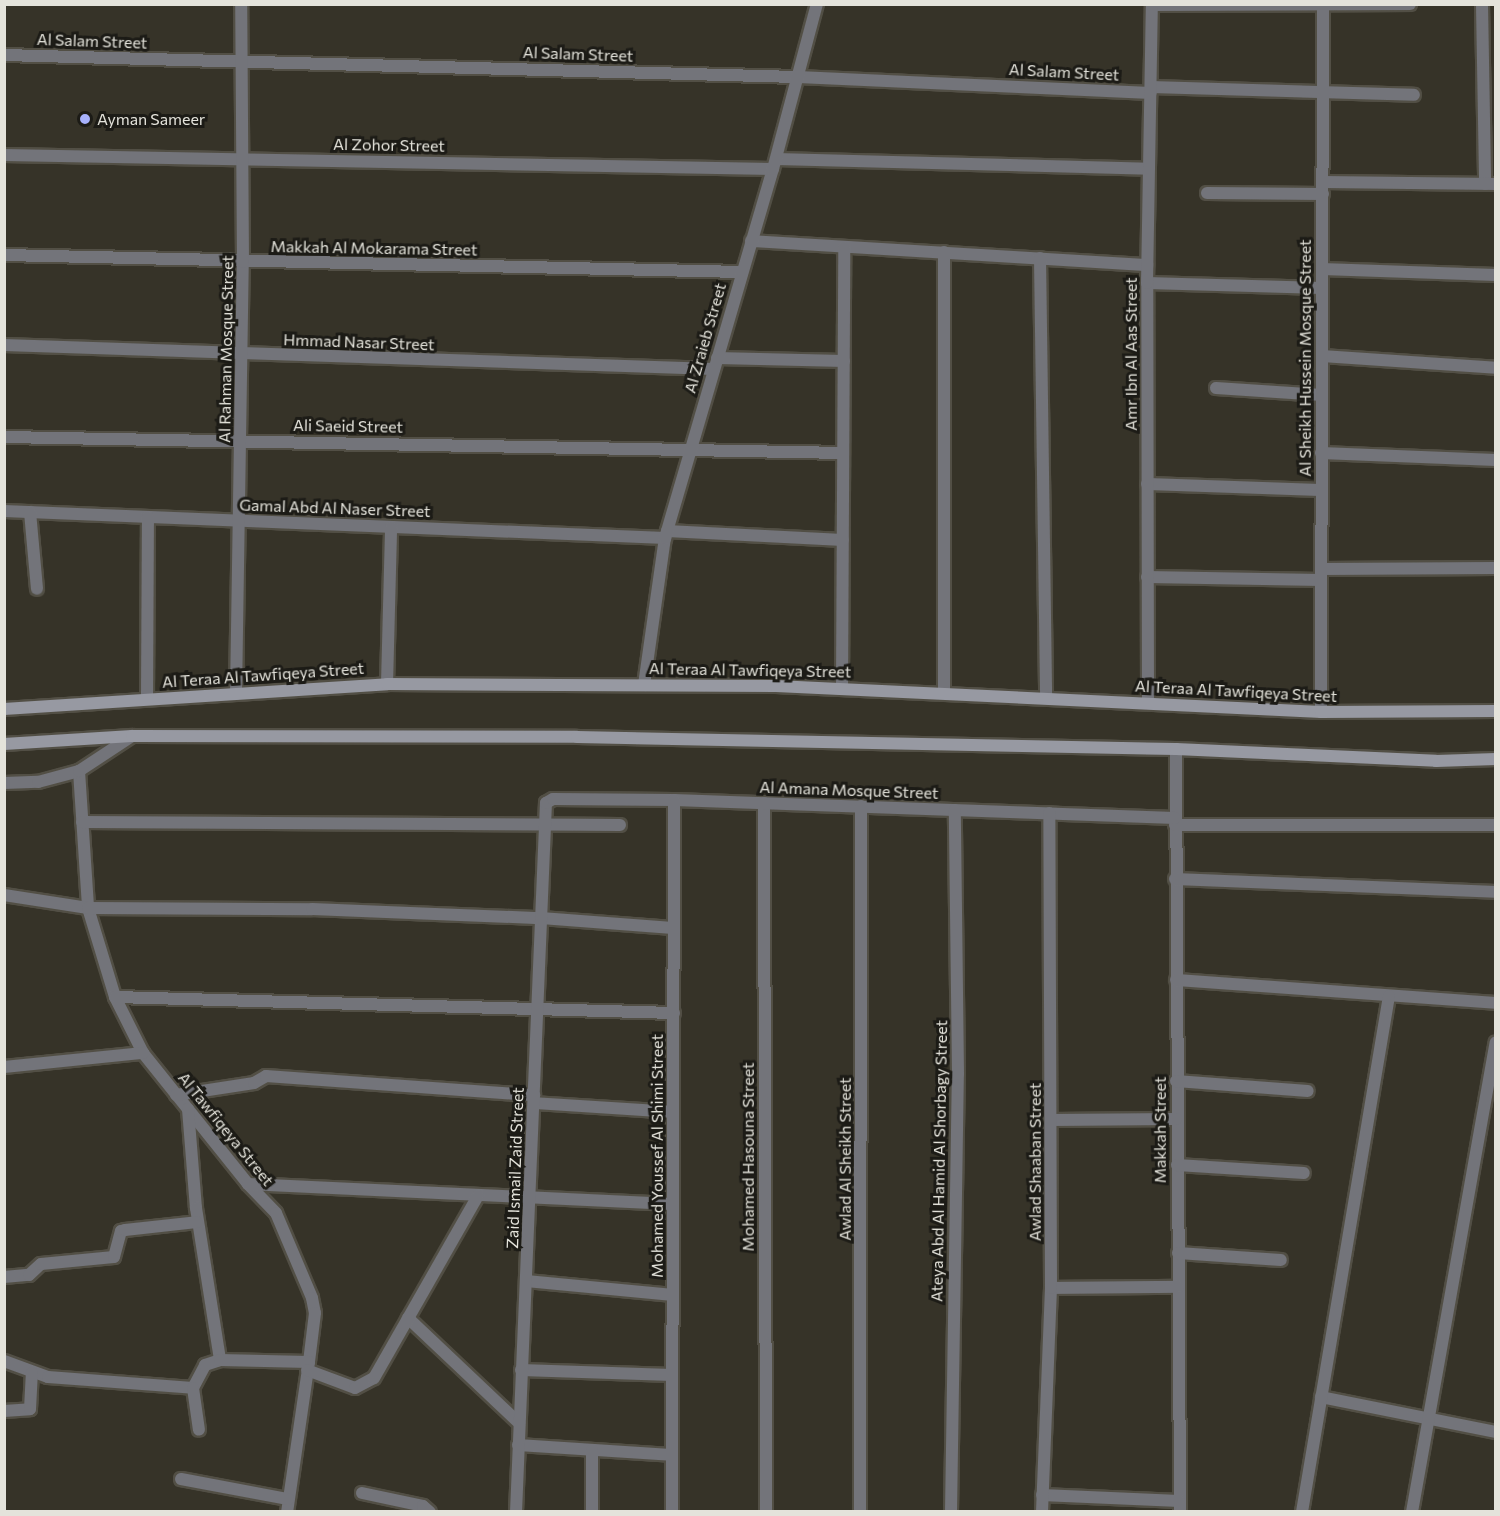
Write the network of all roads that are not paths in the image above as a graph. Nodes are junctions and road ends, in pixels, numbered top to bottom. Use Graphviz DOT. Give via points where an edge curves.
graph roads {
  1 [pos="242,4"];
  2 [pos="817,4"];
  3 [pos="1410,4"];
  4 [pos="1482,4"];
  5 [pos="1152,5"];
  6 [pos="1323,5"];
  7 [pos="4,55"];
  8 [pos="242,62"];
  9 [pos="798,77"];
  10 [pos="1151,90"];
  11 [pos="1323,92"];
  12 [pos="1414,95"];
  13 [pos="4,155"];
  14 [pos="243,159"];
  15 [pos="774,164"];
  16 [pos="1149,169"];
  17 [pos="1490,184"];
  18 [pos="1323,188"];
  19 [pos="1207,193"];
  20 [pos="751,241"];
  21 [pos="844,246"];
  22 [pos="944,252"];
  23 [pos="4,255"];
  24 [pos="1040,258"];
  25 [pos="243,262"];
  26 [pos="1148,265"];
  27 [pos="1322,269"];
  28 [pos="742,272"];
  29 [pos="1496,275"];
  30 [pos="1147,283"];
  31 [pos="1322,288"];
  32 [pos="4,345"];
  33 [pos="243,356"];
  34 [pos="1322,356"];
  35 [pos="844,361"];
  36 [pos="715,363"];
  37 [pos="1496,368"];
  38 [pos="1216,388"];
  39 [pos="1322,395"];
  40 [pos="4,437"];
  41 [pos="242,441"];
  42 [pos="691,448"];
  43 [pos="843,453"];
  44 [pos="1321,453"];
  45 [pos="1496,460"];
  46 [pos="1148,484"];
  47 [pos="1321,490"];
  48 [pos="4,511"];
  49 [pos="30,512"];
  50 [pos="148,517"];
  51 [pos="240,520"];
  52 [pos="391,526"];
  53 [pos="666,534"];
  54 [pos="843,540"];
  55 [pos="1496,568"];
  56 [pos="1321,574"];
  57 [pos="1148,577"];
  58 [pos="38,589"];
  59 [pos="387,684"];
  60 [pos="644,685"];
  61 [pos="842,688"];
  62 [pos="944,693"];
  63 [pos="236,694"];
  64 [pos="1046,698"];
  65 [pos="147,699"];
  66 [pos="1148,703"];
  67 [pos="4,709"];
  68 [pos="1496,711"];
  69 [pos="1321,712"];
  70 [pos="132,736"];
  71 [pos="4,744"];
  72 [pos="1176,749"];
  73 [pos="1496,759"];
  74 [pos="79,771"];
  75 [pos="4,783"];
  76 [pos="674,800"];
  77 [pos="764,803"];
  78 [pos="861,806"];
  79 [pos="955,810"];
  80 [pos="1049,813"];
  81 [pos="1175,821"];
  82 [pos="82,822"];
  83 [pos="543,825"];
  84 [pos="620,825"];
  85 [pos="1496,825"];
  86 [pos="1175,879"];
  87 [pos="1496,892"];
  88 [pos="4,895"];
  89 [pos="88,908"];
  90 [pos="541,918"];
  91 [pos="674,928"];
  92 [pos="1176,980"];
  93 [pos="1389,996"];
  94 [pos="115,997"];
  95 [pos="1496,1003"];
  96 [pos="537,1008"];
  97 [pos="674,1013"];
  98 [pos="1496,1042"];
  99 [pos="143,1053"];
  100 [pos="4,1067"];
  101 [pos="1176,1081"];
  102 [pos="1308,1091"];
  103 [pos="176,1095"];
  104 [pos="534,1099"];
  105 [pos="188,1109"];
  106 [pos="672,1112"];
  107 [pos="1176,1119"];
  108 [pos="1051,1120"];
  109 [pos="1177,1165"];
  110 [pos="1304,1173"];
  111 [pos="248,1184"];
  112 [pos="478,1196"];
  113 [pos="532,1199"];
  114 [pos="672,1204"];
  115 [pos="198,1222"];
  116 [pos="1178,1253"];
  117 [pos="1281,1260"];
  118 [pos="4,1277"];
  119 [pos="527,1281"];
  120 [pos="1178,1287"];
  121 [pos="1051,1288"];
  122 [pos="672,1295"];
  123 [pos="408,1318"];
  124 [pos="220,1360"];
  125 [pos="4,1361"];
  126 [pos="308,1366"];
  127 [pos="521,1370"];
  128 [pos="32,1373"];
  129 [pos="672,1375"];
  130 [pos="193,1388"];
  131 [pos="1321,1397"];
  132 [pos="4,1411"];
  133 [pos="1428,1418"];
  134 [pos="519,1423"];
  135 [pos="199,1430"];
  136 [pos="1496,1432"];
  137 [pos="518,1445"];
  138 [pos="592,1450"];
  139 [pos="671,1455"];
  140 [pos="181,1479"];
  141 [pos="362,1493"];
  142 [pos="1042,1495"];
  143 [pos="287,1505"];
  144 [pos="1179,1506"];
  145 [pos="430,1512"];
  146 [pos="516,1512"];
  147 [pos="592,1512"];
  148 [pos="672,1512"];
  149 [pos="766,1512"];
  150 [pos="860,1512"];
  151 [pos="951,1512"];
  152 [pos="1042,1512"];
  153 [pos="1302,1512"];
  154 [pos="1412,1512"];
  1 -- 8 [label="street, Al Rahman Mosque Street"];
  2 -- 9 [label="street, Al Zraieb Street"];
  3 -- 6 [label="street"];
  4 -- 17 [label="street"];
  5 -- 6 [label="street"];
  5 -- 10 [label="street, Amr Ibn Al Aas Street"];
  6 -- 11 [label="street, Al Sheikh Hussein Mosque Street"];
  7 -- 8 [label="street, Al Salam Street"];
  8 -- 9 [label="street, Al Salam Street"];
  8 -- 14 [label="street, Al Rahman Mosque Street"];
  9 -- 10 [label="street, Al Salam Street"];
  9 -- 15 [label="street, Al Zraieb Street"];
  10 -- 11 [label="street, Al Salam Street"];
  10 -- 16 [label="street, Amr Ibn Al Aas Street"];
  11 -- 12 [label="street, Al Salam Street"];
  11 -- 18 [label="street, Al Sheikh Hussein Mosque Street"];
  13 -- 14 [label="street, Al Zohor Street"];
  14 -- 15 [label="street, Al Zohor Street"];
  14 -- 25 [label="street, Al Rahman Mosque Street"];
  15 -- 16 [label="street, Al Zohor Street"];
  15 -- 20 [label="street, Al Zraieb Street"];
  16 -- 26 [label="street, Amr Ibn Al Aas Street"];
  17 -- 18 [label="street"];
  18 -- 19 [label="street"];
  18 -- 27 [label="street, Al Sheikh Hussein Mosque Street"];
  20 -- 21 [label="street"];
  20 -- 28 [label="street, Al Zraieb Street"];
  21 -- 22 [label="street"];
  21 -- 35 [label="street"];
  22 -- 24 [label="street"];
  22 -- 62 [label="street"];
  23 -- 25 [label="street, Makkah Al Mokarama Street"];
  24 -- 26 [label="street"];
  24 -- 64 [label="street"];
  25 -- 28 [label="street, Makkah Al Mokarama Street"];
  25 -- 33 [label="street, Al Rahman Mosque Street"];
  26 -- 30 [label="street, Amr Ibn Al Aas Street"];
  27 -- 29 [label="street"];
  27 -- 31 [label="street, Al Sheikh Hussein Mosque Street"];
  28 -- 36 [label="street, Al Zraieb Street"];
  30 -- 31 [label="street"];
  30 -- 46 [label="street, Amr Ibn Al Aas Street"];
  31 -- 34 [label="street, Al Sheikh Hussein Mosque Street"];
  32 -- 33 [label="street, Hmmad Nasar Street"];
  33 -- 36 [label="street, Hmmad Nasar Street"];
  33 -- 41 [label="street, Al Rahman Mosque Street"];
  34 -- 37 [label="street"];
  34 -- 39 [label="street, Al Sheikh Hussein Mosque Street"];
  35 -- 36 [label="street, Hmmad Nasar Street"];
  35 -- 43 [label="street"];
  36 -- 42 [label="street, Al Zraieb Street"];
  38 -- 39 [label="street"];
  39 -- 44 [label="street, Al Sheikh Hussein Mosque Street"];
  40 -- 41 [label="street, Ali Saeid Street"];
  41 -- 42 [label="street, Ali Saeid Street"];
  41 -- 51 [label="street, Al Rahman Mosque Street"];
  42 -- 43 [label="street, Ali Saeid Street"];
  42 -- 53 [label="street, Al Zraieb Street"];
  43 -- 54 [label="street"];
  44 -- 45 [label="street"];
  44 -- 47 [label="street, Al Sheikh Hussein Mosque Street"];
  46 -- 47 [label="street"];
  46 -- 57 [label="street, Amr Ibn Al Aas Street"];
  47 -- 56 [label="street, Al Sheikh Hussein Mosque Street"];
  48 -- 49 [label="street, Gamal Abd Al Naser Street"];
  49 -- 50 [label="street, Gamal Abd Al Naser Street"];
  49 -- 58 [label="street"];
  50 -- 51 [label="street, Gamal Abd Al Naser Street"];
  50 -- 65 [label="street"];
  51 -- 52 [label="street, Gamal Abd Al Naser Street"];
  51 -- 63 [label="street, Al Rahman Mosque Street"];
  52 -- 53 [label="street, Gamal Abd Al Naser Street"];
  52 -- 59 [label="street"];
  53 -- 54 [label="street, Gamal Abd Al Naser Street"];
  53 -- 60 [label="street, Al Zraieb Street"];
  54 -- 61 [label="street"];
  55 -- 56 [label="street"];
  56 -- 57 [label="street"];
  56 -- 69 [label="street, Al Sheikh Hussein Mosque Street"];
  57 -- 66 [label="street, Amr Ibn Al Aas Street"];
  59 -- 60 [label="main road, Al Teraa Al Tawfiqeya Street"];
  59 -- 63 [label="main road, Al Teraa Al Tawfiqeya Street"];
  60 -- 61 [label="main road, Al Teraa Al Tawfiqeya Street"];
  61 -- 62 [label="main road, Al Teraa Al Tawfiqeya Street"];
  62 -- 64 [label="main road, Al Teraa Al Tawfiqeya Street"];
  63 -- 65 [label="main road, Al Teraa Al Tawfiqeya Street"];
  64 -- 66 [label="main road, Al Teraa Al Tawfiqeya Street"];
  65 -- 67 [label="main road, Al Teraa Al Tawfiqeya Street"];
  66 -- 69 [label="main road, Al Teraa Al Tawfiqeya Street"];
  68 -- 69 [label="main road, Al Teraa Al Tawfiqeya Street"];
  70 -- 71 [label="main road"];
  70 -- 72 [label="main road" via="577,737"];
  70 -- 74 [label="street"];
  72 -- 73 [label="main road" via="1436,761"];
  72 -- 81 [label="street, Makkah Street"];
  74 -- 75 [label="street" via="38,782"];
  74 -- 82 [label="street, Al Tawfiqeya Street"];
  76 -- 77 [label="street, Al Amana Mosque Street"];
  76 -- 83 [label="street, Al Amana Mosque Street" via="553,799 546,803"];
  76 -- 91 [label="street, Mohamed Youssef Al Shimi Street"];
  77 -- 78 [label="street, Al Amana Mosque Street"];
  77 -- 149 [label="street, Mohamed Hasouna Street"];
  78 -- 79 [label="street, Al Amana Mosque Street"];
  78 -- 150 [label="street, Awlad Al Sheikh Street"];
  79 -- 80 [label="street, Al Amana Mosque Street"];
  79 -- 151 [label="street, Ateya Abd Al Hamid Al Shorbagy Street" via="958,1074"];
  80 -- 81 [label="street, Al Amana Mosque Street"];
  80 -- 108 [label="street, Awlad Shaaban Street"];
  81 -- 85 [label="street, Al Amana Mosque Street"];
  81 -- 86 [label="street, Makkah Street"];
  82 -- 83 [label="street"];
  82 -- 89 [label="street, Al Tawfiqeya Street"];
  83 -- 84 [label="street"];
  83 -- 90 [label="street, Zaid Ismail Zaid Street"];
  86 -- 87 [label="street"];
  86 -- 92 [label="street, Makkah Street"];
  88 -- 89 [label="street"];
  89 -- 90 [label="street" via="312,909"];
  89 -- 94 [label="street, Al Tawfiqeya Street"];
  90 -- 91 [label="street"];
  90 -- 96 [label="street, Zaid Ismail Zaid Street"];
  91 -- 97 [label="street, Mohamed Youssef Al Shimi Street"];
  92 -- 93 [label="street"];
  92 -- 101 [label="street, Makkah Street"];
  93 -- 95 [label="street"];
  93 -- 131 [label="street"];
  94 -- 96 [label="street"];
  94 -- 99 [label="street, Al Tawfiqeya Street"];
  96 -- 97 [label="street"];
  96 -- 104 [label="street, Zaid Ismail Zaid Street"];
  97 -- 106 [label="street, Mohamed Youssef Al Shimi Street"];
  98 -- 133 [label="street"];
  99 -- 100 [label="street"];
  99 -- 103 [label="street, Al Tawfiqeya Street"];
  101 -- 102 [label="street"];
  101 -- 107 [label="street, Makkah Street"];
  103 -- 104 [label="street" via="254,1083 267,1076"];
  103 -- 105 [label="street, Al Tawfiqeya Street"];
  104 -- 106 [label="street"];
  104 -- 113 [label="street, Zaid Ismail Zaid Street"];
  105 -- 111 [label="street, Al Tawfiqeya Street"];
  105 -- 115 [label="street"];
  106 -- 114 [label="street, Mohamed Youssef Al Shimi Street"];
  107 -- 108 [label="street"];
  107 -- 109 [label="street, Makkah Street"];
  108 -- 121 [label="street, Awlad Shaaban Street"];
  109 -- 110 [label="street"];
  109 -- 116 [label="street, Makkah Street"];
  111 -- 112 [label="street"];
  111 -- 126 [label="street, Al Tawfiqeya Street" via="276,1213 312,1298 315,1313"];
  112 -- 113 [label="street"];
  112 -- 123 [label="street"];
  113 -- 114 [label="street"];
  113 -- 119 [label="street, Zaid Ismail Zaid Street"];
  114 -- 122 [label="street, Mohamed Youssef Al Shimi Street"];
  115 -- 118 [label="street" via="120,1231 114,1257 41,1264 29,1275"];
  115 -- 124 [label="street"];
  116 -- 117 [label="street"];
  116 -- 120 [label="street, Makkah Street"];
  119 -- 122 [label="street"];
  119 -- 127 [label="street, Zaid Ismail Zaid Street"];
  120 -- 121 [label="street"];
  120 -- 144 [label="street, Makkah Street"];
  121 -- 142 [label="street, Awlad Shaaban Street"];
  122 -- 129 [label="street, Mohamed Youssef Al Shimi Street"];
  123 -- 126 [label="street" via="374,1378 366,1385 344,1386"];
  123 -- 134 [label="street"];
  124 -- 126 [label="street"];
  124 -- 130 [label="street" via="206,1365"];
  125 -- 128 [label="street"];
  126 -- 143 [label="street, Al Tawfiqeya Street"];
  127 -- 129 [label="street"];
  127 -- 134 [label="street, Zaid Ismail Zaid Street"];
  128 -- 130 [label="street"];
  128 -- 132 [label="street" via="30,1409"];
  129 -- 139 [label="street, Mohamed Youssef Al Shimi Street"];
  130 -- 135 [label="street"];
  131 -- 133 [label="street"];
  131 -- 153 [label="street"];
  133 -- 136 [label="street"];
  133 -- 154 [label="street"];
  134 -- 137 [label="street, Zaid Ismail Zaid Street"];
  137 -- 138 [label="street"];
  137 -- 146 [label="street, Zaid Ismail Zaid Street"];
  138 -- 139 [label="street"];
  138 -- 147 [label="street"];
  139 -- 148 [label="street, Mohamed Youssef Al Shimi Street"];
  140 -- 143 [label="street"];
  141 -- 145 [label="street" via="423,1506"];
  142 -- 144 [label="street"];
  142 -- 152 [label="street, Awlad Shaaban Street"];
}
